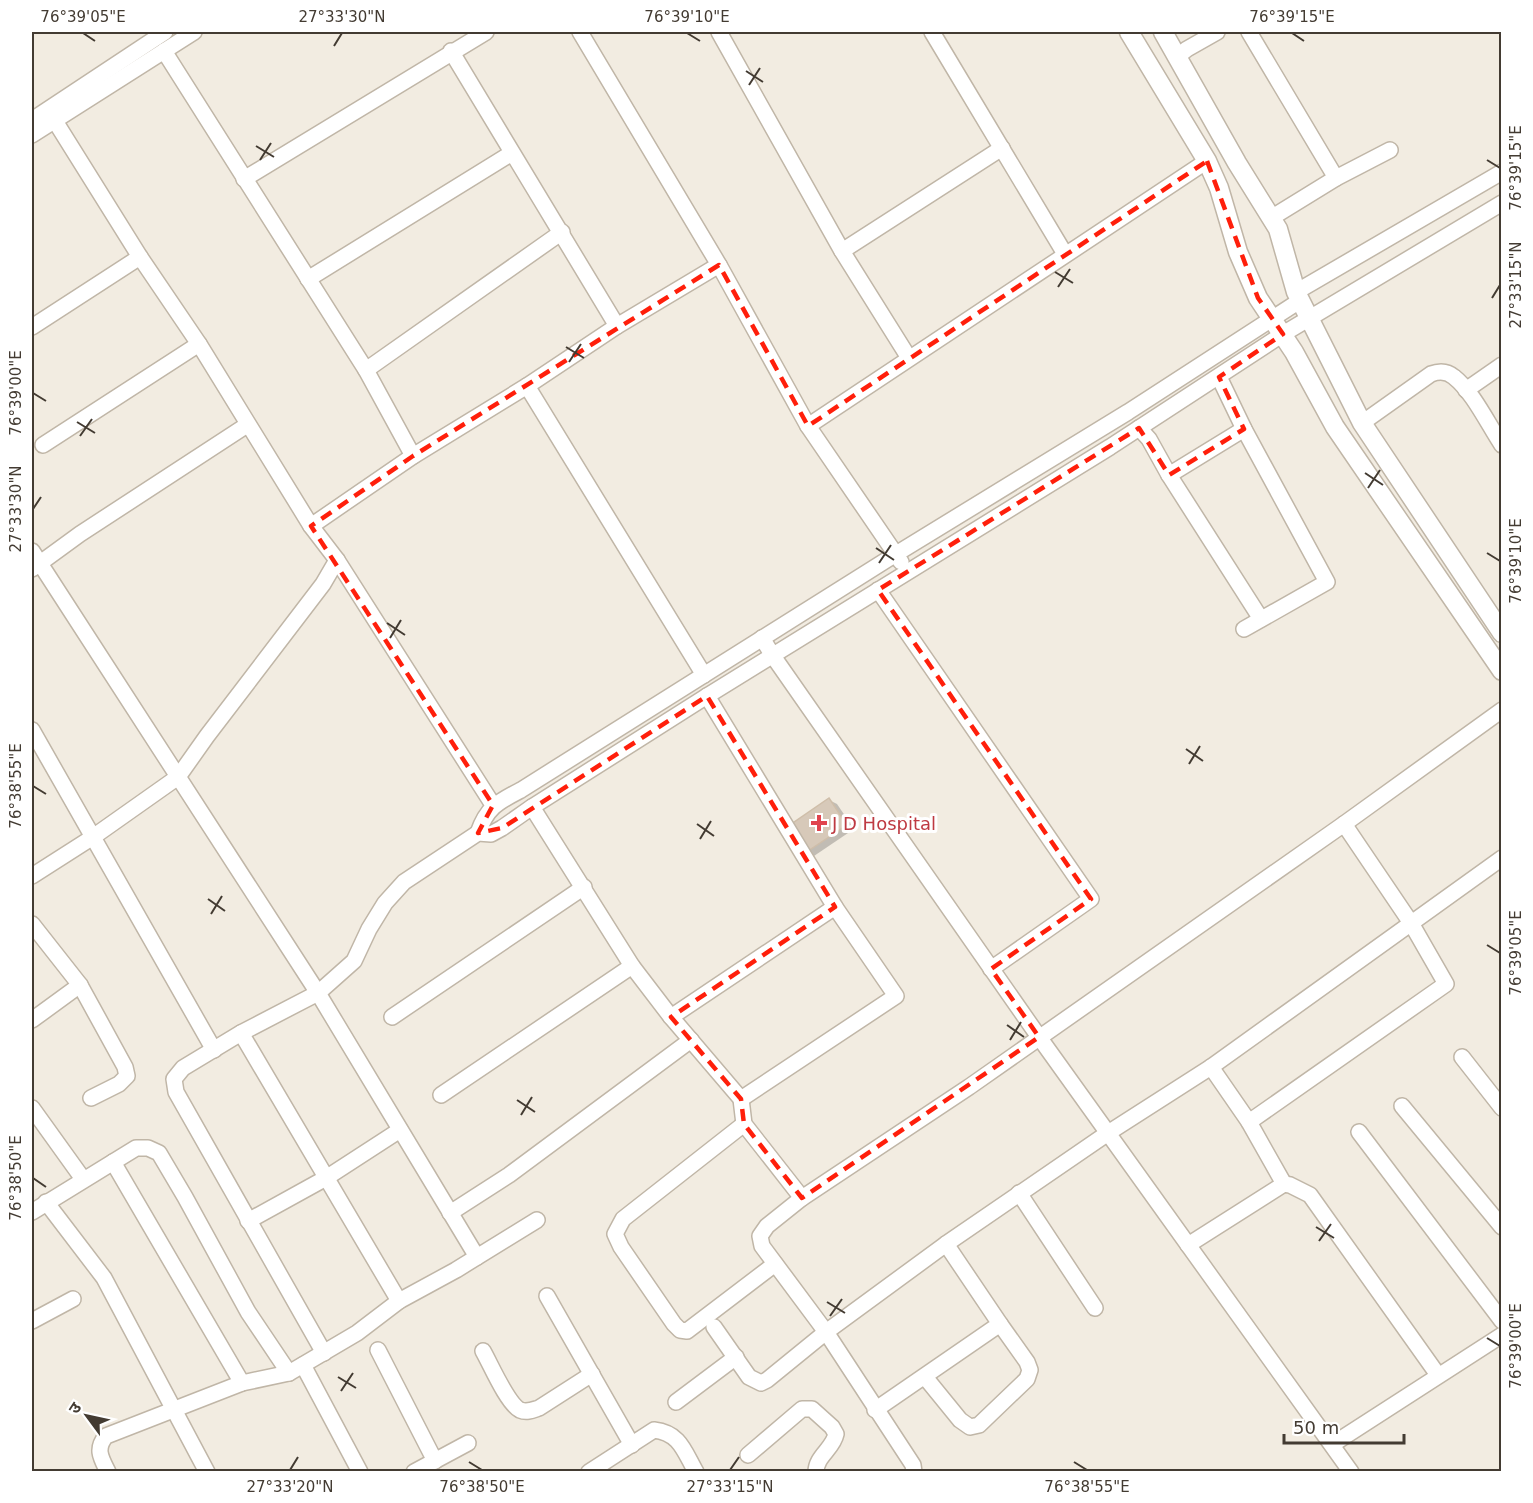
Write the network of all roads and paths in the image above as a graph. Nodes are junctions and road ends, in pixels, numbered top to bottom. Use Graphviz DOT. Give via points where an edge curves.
graph roads {
  1 [pos="165,32"];
  2 [pos="194,32"];
  3 [pos="486,32"];
  4 [pos="580,32"];
  5 [pos="719,32"];
  6 [pos="932,32"];
  7 [pos="1129,32"];
  8 [pos="1163,32"];
  9 [pos="1217,32"];
  10 [pos="1249,32"];
  11 [pos="164,51"];
  12 [pos="451,51"];
  13 [pos="1178,56"];
  14 [pos="32,120"];
  15 [pos="55,121"];
  16 [pos="32,135"];
  17 [pos="1002,148"];
  18 [pos="1390,150"];
  19 [pos="512,153"];
  20 [pos="1207,160"];
  21 [pos="1502,172"];
  22 [pos="1336,178"];
  23 [pos="244,179"];
  24 [pos="1502,203"];
  25 [pos="1271,218"];
  26 [pos="562,232"];
  27 [pos="842,251"];
  28 [pos="1065,254"];
  29 [pos="140,257"];
  30 [pos="719,265"];
  31 [pos="308,279"];
  32 [pos="1298,296"];
  33 [pos="1310,317"];
  34 [pos="1271,318"];
  35 [pos="617,326"];
  36 [pos="32,327"];
  37 [pos="1283,334"];
  38 [pos="199,345"];
  39 [pos="909,358"];
  40 [pos="1502,365"];
  41 [pos="366,370"];
  42 [pos="1219,376"];
  43 [pos="526,386"];
  44 [pos="1466,390"];
  45 [pos="1362,423"];
  46 [pos="247,424"];
  47 [pos="808,426"];
  48 [pos="1138,428"];
  49 [pos="1244,429"];
  50 [pos="1502,444"];
  51 [pos="43,445"];
  52 [pos="413,456"];
  53 [pos="1169,475"];
  54 [pos="311,526"];
  55 [pos="896,554"];
  56 [pos="338,560"];
  57 [pos="34,561"];
  58 [pos="908,572"];
  59 [pos="878,590"];
  60 [pos="1261,619"];
  61 [pos="1244,628"];
  62 [pos="1502,633"];
  63 [pos="762,638"];
  64 [pos="773,657"];
  65 [pos="1502,671"];
  66 [pos="704,675"];
  67 [pos="707,696"];
  68 [pos="1502,710"];
  69 [pos="32,730"];
  70 [pos="178,777"];
  71 [pos="493,805"];
  72 [pos="532,807"];
  73 [pos="1344,824"];
  74 [pos="478,833"];
  75 [pos="93,837"];
  76 [pos="1502,858"];
  77 [pos="32,876"];
  78 [pos="584,887"];
  79 [pos="835,907"];
  80 [pos="1411,923"];
  81 [pos="32,924"];
  82 [pos="633,966"];
  83 [pos="991,969"];
  84 [pos="80,986"];
  85 [pos="318,993"];
  86 [pos="392,1017"];
  87 [pos="671,1017"];
  88 [pos="32,1020"];
  89 [pos="241,1034"];
  90 [pos="1039,1037"];
  91 [pos="691,1040"];
  92 [pos="214,1050"];
  93 [pos="1462,1057"];
  94 [pos="1211,1067"];
  95 [pos="441,1095"];
  96 [pos="92,1098"];
  97 [pos="741,1100"];
  98 [pos="1402,1106"];
  99 [pos="32,1108"];
  100 [pos="1502,1108"];
  101 [pos="1249,1122"];
  102 [pos="744,1124"];
  103 [pos="400,1130"];
  104 [pos="1359,1132"];
  105 [pos="1108,1133"];
  106 [pos="113,1162"];
  107 [pos="326,1178"];
  108 [pos="83,1179"];
  109 [pos="1284,1184"];
  110 [pos="1019,1193"];
  111 [pos="802,1198"];
  112 [pos="46,1202"];
  113 [pos="32,1212"];
  114 [pos="450,1213"];
  115 [pos="537,1220"];
  116 [pos="248,1221"];
  117 [pos="1502,1227"];
  118 [pos="946,1244"];
  119 [pos="1188,1245"];
  120 [pos="477,1257"];
  121 [pos="775,1264"];
  122 [pos="547,1296"];
  123 [pos="73,1299"];
  124 [pos="399,1301"];
  125 [pos="1095,1308"];
  126 [pos="32,1321"];
  127 [pos="1502,1321"];
  128 [pos="1000,1324"];
  129 [pos="714,1327"];
  130 [pos="826,1332"];
  131 [pos="1502,1335"];
  132 [pos="378,1350"];
  133 [pos="483,1351"];
  134 [pos="324,1353"];
  135 [pos="736,1357"];
  136 [pos="303,1365"];
  137 [pos="289,1373"];
  138 [pos="592,1374"];
  139 [pos="1438,1375"];
  140 [pos="925,1377"];
  141 [pos="242,1383"];
  142 [pos="676,1402"];
  143 [pos="175,1408"];
  144 [pos="876,1410"];
  145 [pos="468,1443"];
  146 [pos="1333,1444"];
  147 [pos="632,1445"];
  148 [pos="748,1455"];
  149 [pos="435,1461"];
  150 [pos="595,1470"];
  151 [pos="106,1471"];
  152 [pos="207,1472"];
  153 [pos="360,1472"];
  154 [pos="414,1472"];
  155 [pos="696,1472"];
  156 [pos="816,1472"];
  157 [pos="914,1472"];
  158 [pos="1351,1472"];
  1 -- 14 [label="street"];
  2 -- 11 [label="street"];
  3 -- 12 [label="street"];
  4 -- 30 [label="street"];
  5 -- 27 [label="street"];
  6 -- 17 [label="street"];
  7 -- 20 [label="street"];
  8 -- 13 [label="street"];
  9 -- 13 [label="street"];
  10 -- 22 [label="street"];
  11 -- 15 [label="street"];
  11 -- 23 [label="street"];
  12 -- 19 [label="street"];
  12 -- 23 [label="street"];
  13 -- 25 [label="street"];
  15 -- 16 [label="street"];
  15 -- 29 [label="street"];
  17 -- 27 [label="street"];
  17 -- 28 [label="street"];
  18 -- 22 [label="street"];
  19 -- 26 [label="street"];
  19 -- 31 [label="street"];
  20 -- 28 [label="street"];
  20 -- 34 [label="street" via="1238,252"];
  21 -- 32 [label="street"];
  22 -- 25 [label="street"];
  23 -- 31 [label="street"];
  24 -- 33 [label="street"];
  25 -- 32 [label="street" via="1278,229"];
  26 -- 35 [label="street"];
  26 -- 41 [label="street"];
  27 -- 39 [label="street"];
  28 -- 39 [label="street"];
  29 -- 36 [label="street"];
  29 -- 38 [label="street"];
  30 -- 35 [label="street"];
  30 -- 47 [label="street"];
  31 -- 41 [label="street"];
  32 -- 33 [label="street"];
  32 -- 34 [label="street"];
  33 -- 37 [label="street"];
  33 -- 45 [label="street"];
  34 -- 37 [label="street"];
  34 -- 55 [label="street" via="1128,412"];
  35 -- 43 [label="street"];
  37 -- 42 [label="street"];
  37 -- 65 [label="street" via="1335,427"];
  38 -- 46 [label="street"];
  38 -- 51 [label="street"];
  39 -- 47 [label="street"];
  40 -- 44 [label="street"];
  41 -- 52 [label="street"];
  42 -- 48 [label="street"];
  42 -- 49 [label="street"];
  43 -- 52 [label="street"];
  43 -- 66 [label="street"];
  44 -- 45 [label="street" via="1453,376 1439,371"];
  44 -- 50 [label="street"];
  45 -- 62 [label="street"];
  46 -- 54 [label="street"];
  46 -- 57 [label="street"];
  47 -- 55 [label="street"];
  48 -- 53 [label="street" via="1149,439"];
  48 -- 58 [label="street"];
  49 -- 53 [label="street"];
  49 -- 60 [label="street" via="1327,582"];
  52 -- 54 [label="street"];
  53 -- 60 [label="street"];
  54 -- 56 [label="street"];
  55 -- 58 [label="street"];
  55 -- 63 [label="street"];
  56 -- 70 [label="street"];
  56 -- 71 [label="street"];
  57 -- 70 [label="street"];
  58 -- 59 [label="street"];
  59 -- 64 [label="street"];
  59 -- 83 [label="street" via="1091,900"];
  60 -- 61 [label="street"];
  63 -- 64 [label="street"];
  63 -- 66 [label="street"];
  64 -- 67 [label="street"];
  64 -- 83 [label="street"];
  66 -- 71 [label="street"];
  67 -- 72 [label="street"];
  67 -- 79 [label="street"];
  68 -- 73 [label="street"];
  69 -- 75 [label="street"];
  70 -- 75 [label="street"];
  70 -- 85 [label="street"];
  71 -- 74 [label="street"];
  72 -- 74 [label="street" via="491,834"];
  72 -- 78 [label="street"];
  73 -- 80 [label="street"];
  73 -- 90 [label="street"];
  74 -- 85 [label="street" via="404,882 374,920 354,961"];
  75 -- 77 [label="street"];
  75 -- 92 [label="street"];
  76 -- 80 [label="street"];
  78 -- 82 [label="street"];
  78 -- 86 [label="street"];
  79 -- 87 [label="street"];
  79 -- 97 [label="street" via="896,996"];
  80 -- 94 [label="street"];
  80 -- 101 [label="street" via="1446,984"];
  81 -- 84 [label="street"];
  82 -- 87 [label="street"];
  82 -- 95 [label="street"];
  83 -- 90 [label="street"];
  84 -- 88 [label="street"];
  84 -- 96 [label="street" via="127,1076"];
  85 -- 89 [label="street"];
  85 -- 103 [label="street"];
  87 -- 91 [label="street"];
  89 -- 92 [label="street"];
  89 -- 107 [label="street"];
  90 -- 105 [label="street"];
  90 -- 111 [label="street"];
  91 -- 97 [label="street"];
  91 -- 114 [label="street" via="509,1175"];
  92 -- 116 [label="street" via="183,1068 174,1080 176,1092"];
  93 -- 100 [label="street"];
  94 -- 101 [label="street"];
  94 -- 105 [label="street"];
  97 -- 102 [label="street"];
  98 -- 117 [label="street"];
  99 -- 108 [label="street"];
  101 -- 109 [label="street"];
  102 -- 111 [label="street"];
  102 -- 121 [label="street" via="623,1219 615,1234 680,1330 687,1331"];
  103 -- 107 [label="street"];
  103 -- 114 [label="street"];
  104 -- 127 [label="street"];
  105 -- 110 [label="street"];
  105 -- 119 [label="street"];
  106 -- 108 [label="street"];
  106 -- 137 [label="street" via="136,1148 148,1148 159,1154 248,1312"];
  106 -- 141 [label="street"];
  107 -- 116 [label="street"];
  107 -- 124 [label="street"];
  108 -- 112 [label="street"];
  109 -- 119 [label="street"];
  109 -- 139 [label="street" via="1310,1195"];
  110 -- 118 [label="street"];
  110 -- 125 [label="street"];
  111 -- 121 [label="street" via="760,1236"];
  112 -- 113 [label="street"];
  112 -- 143 [label="street" via="104,1278"];
  114 -- 120 [label="street"];
  115 -- 120 [label="street"];
  116 -- 134 [label="street"];
  118 -- 128 [label="street"];
  118 -- 130 [label="street"];
  119 -- 146 [label="street"];
  120 -- 124 [label="street"];
  121 -- 130 [label="street"];
  122 -- 138 [label="street"];
  123 -- 126 [label="street"];
  124 -- 134 [label="street"];
  128 -- 140 [label="street"];
  128 -- 140 [label="street" via="1030,1370 1027,1379 979,1425 970,1427 960,1420"];
  129 -- 135 [label="street"];
  130 -- 135 [label="street" via="761,1383 749,1377"];
  130 -- 144 [label="street"];
  131 -- 139 [label="street"];
  132 -- 149 [label="street"];
  133 -- 138 [label="street" via="521,1410 539,1408"];
  134 -- 136 [label="street"];
  135 -- 142 [label="street"];
  136 -- 137 [label="street"];
  136 -- 153 [label="street"];
  137 -- 141 [label="street"];
  138 -- 147 [label="street"];
  139 -- 146 [label="street"];
  140 -- 144 [label="street"];
  141 -- 143 [label="street"];
  143 -- 151 [label="street" via="106,1436 99,1443"];
  143 -- 152 [label="street"];
  144 -- 157 [label="street"];
  145 -- 149 [label="street"];
  146 -- 158 [label="street"];
  147 -- 150 [label="street"];
  147 -- 155 [label="street" via="654,1430 667,1431 676,1438"];
  148 -- 156 [label="street" via="802,1409 812,1409 836,1434 817,1463"];
  149 -- 154 [label="street"];
}
